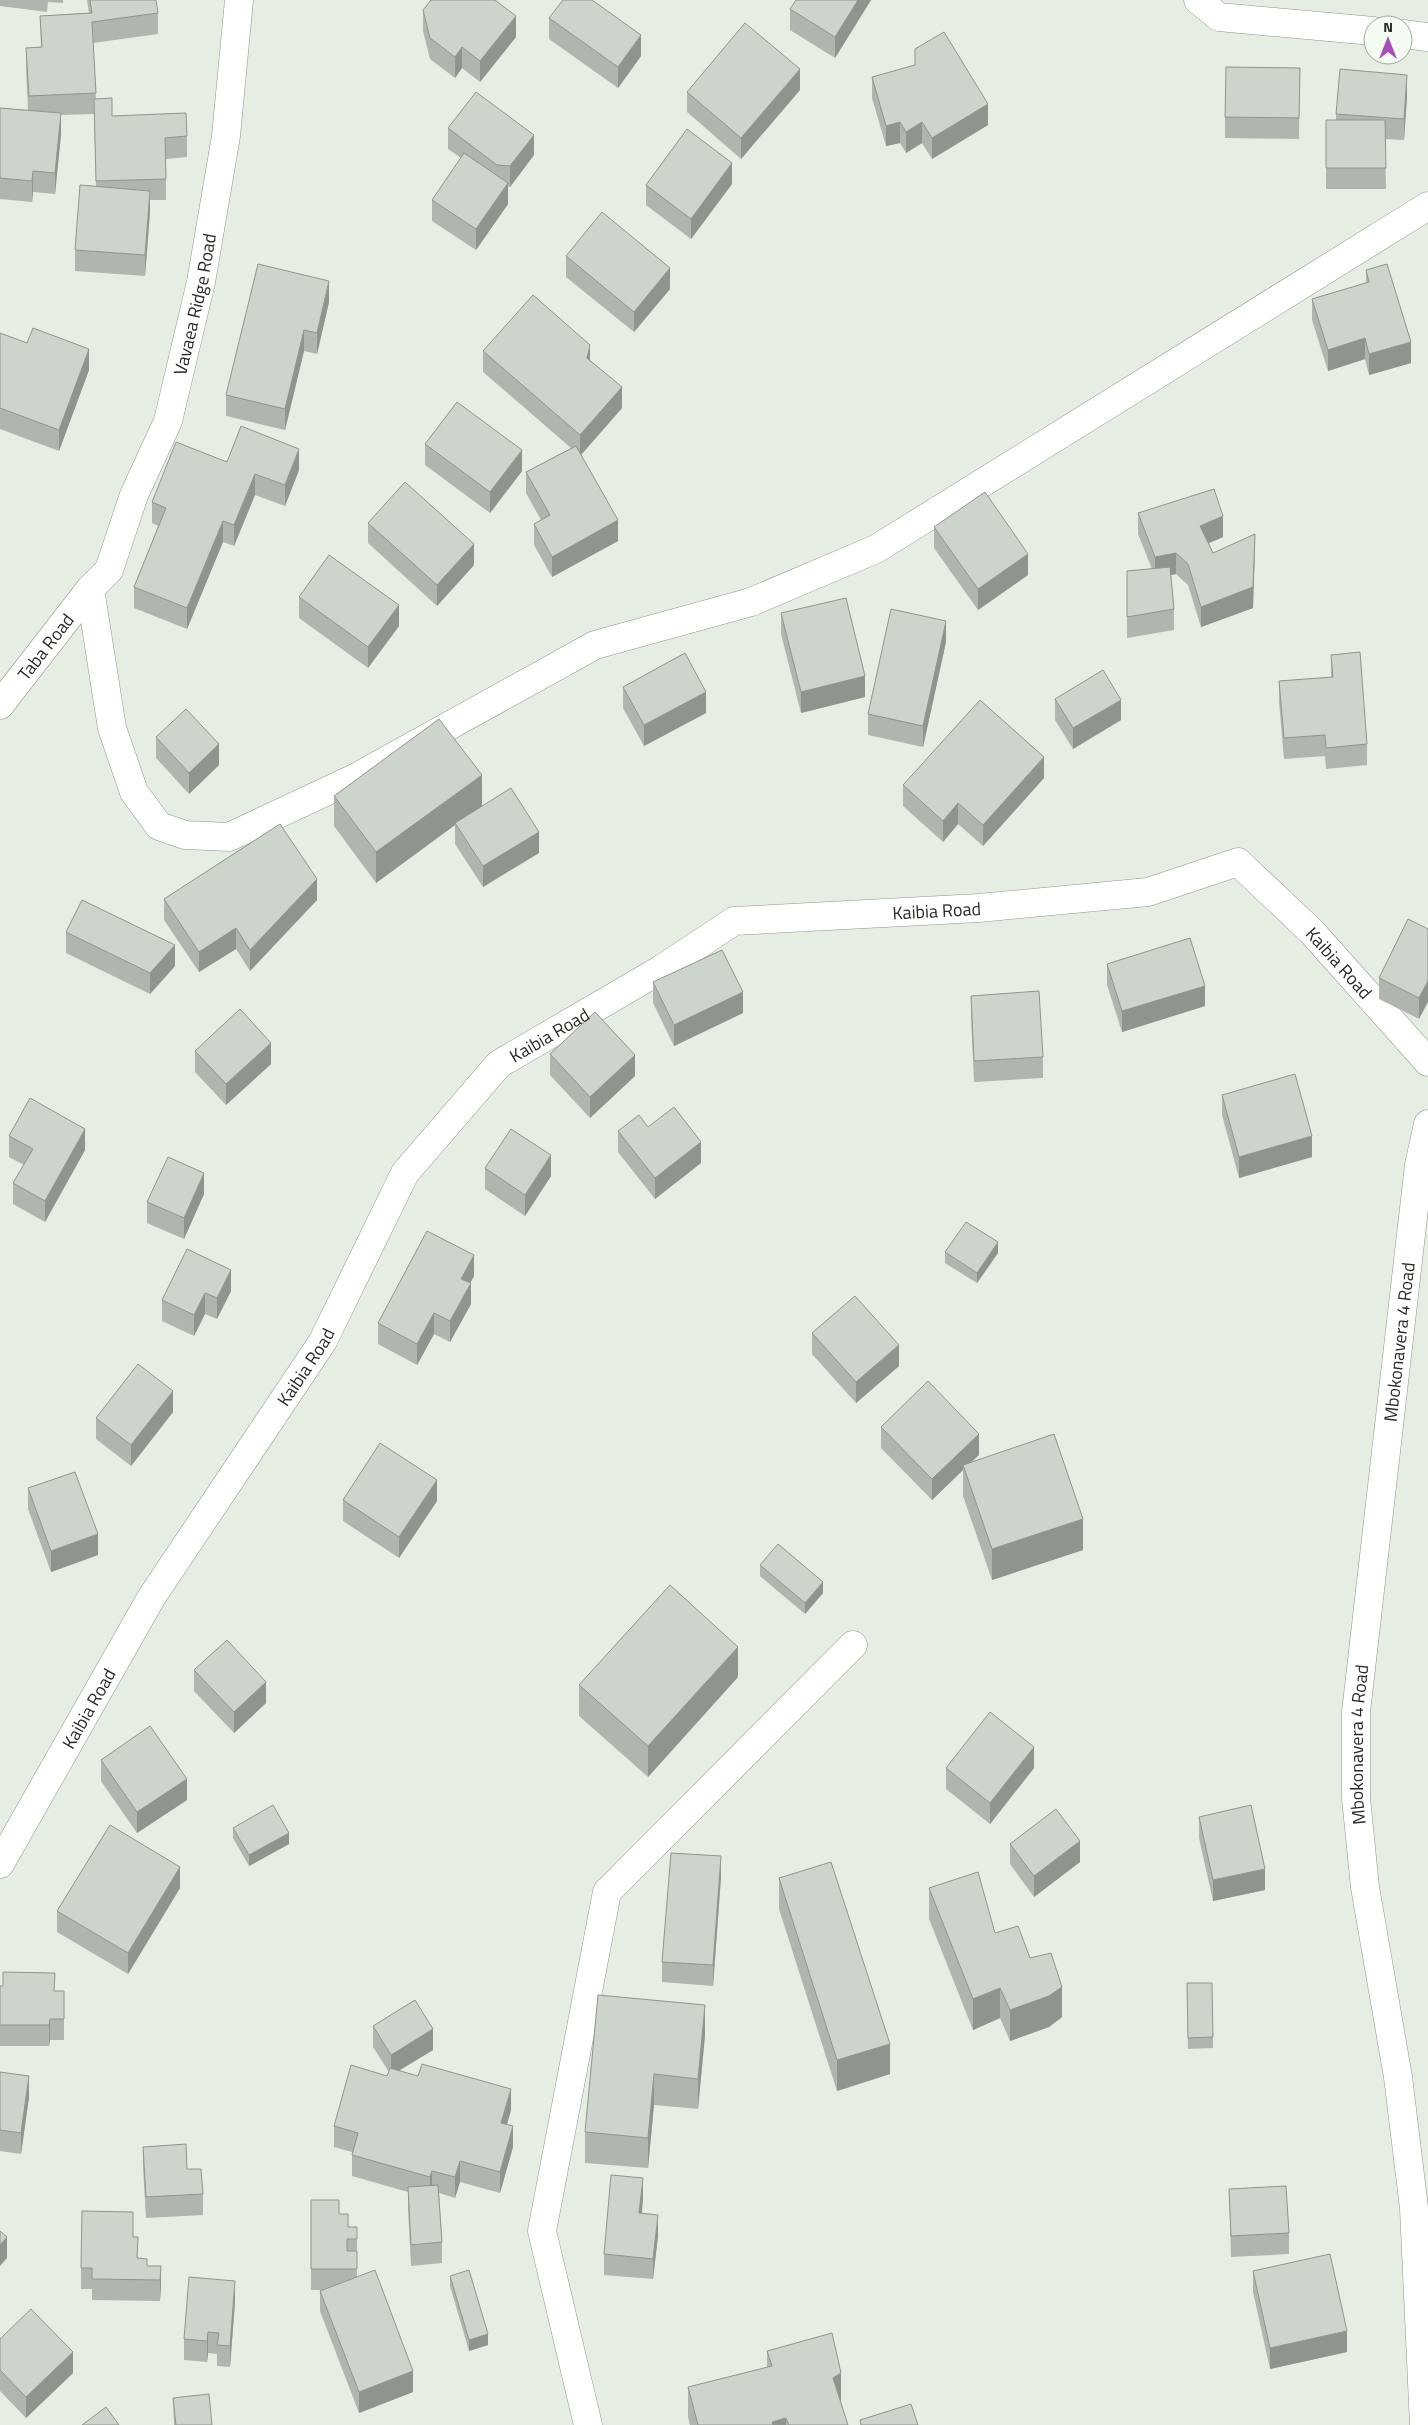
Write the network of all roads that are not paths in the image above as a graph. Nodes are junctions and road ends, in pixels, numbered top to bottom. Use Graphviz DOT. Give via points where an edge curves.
graph roads {
  1 [pos="240,0"];
  2 [pos="1210,6"];
  3 [pos="1363,29"];
  4 [pos="1413,35"];
  5 [pos="1428,36"];
  6 [pos="1428,206"];
  7 [pos="90,589"];
  8 [pos="0,704"];
  9 [pos="1428,1062"];
  10 [pos="1428,1124"];
  11 [pos="853,1645"];
  12 [pos="0,1864"];
  13 [pos="588,2425"];
  14 [pos="1424,2425"];
  1 -- 7 [label="street, Vavaea Ridge Road" via="222,155 201,282 168,421 134,495 109,570"];
  2 -- 3 [label="street"];
  4 -- 5 [label="street"];
  6 -- 7 [label="street" via="876,549 751,602 595,645 355,778 229,837 185,835 159,826 134,792 112,728"];
  7 -- 8 [label="street, Taba Road"];
  9 -- 12 [label="street, Kaibia Road" via="1312,932 1238,862 1148,892 980,908 734,920 660,970 499,1064 405,1173 323,1340 151,1598"];
  10 -- 14 [label="street, Mbokonavera 4 Road" via="1419,1166 1356,1712 1356,1798 1365,1887 1398,2077 1414,2208"];
  11 -- 13 [label="street" via="607,1892 542,2231"];
}
